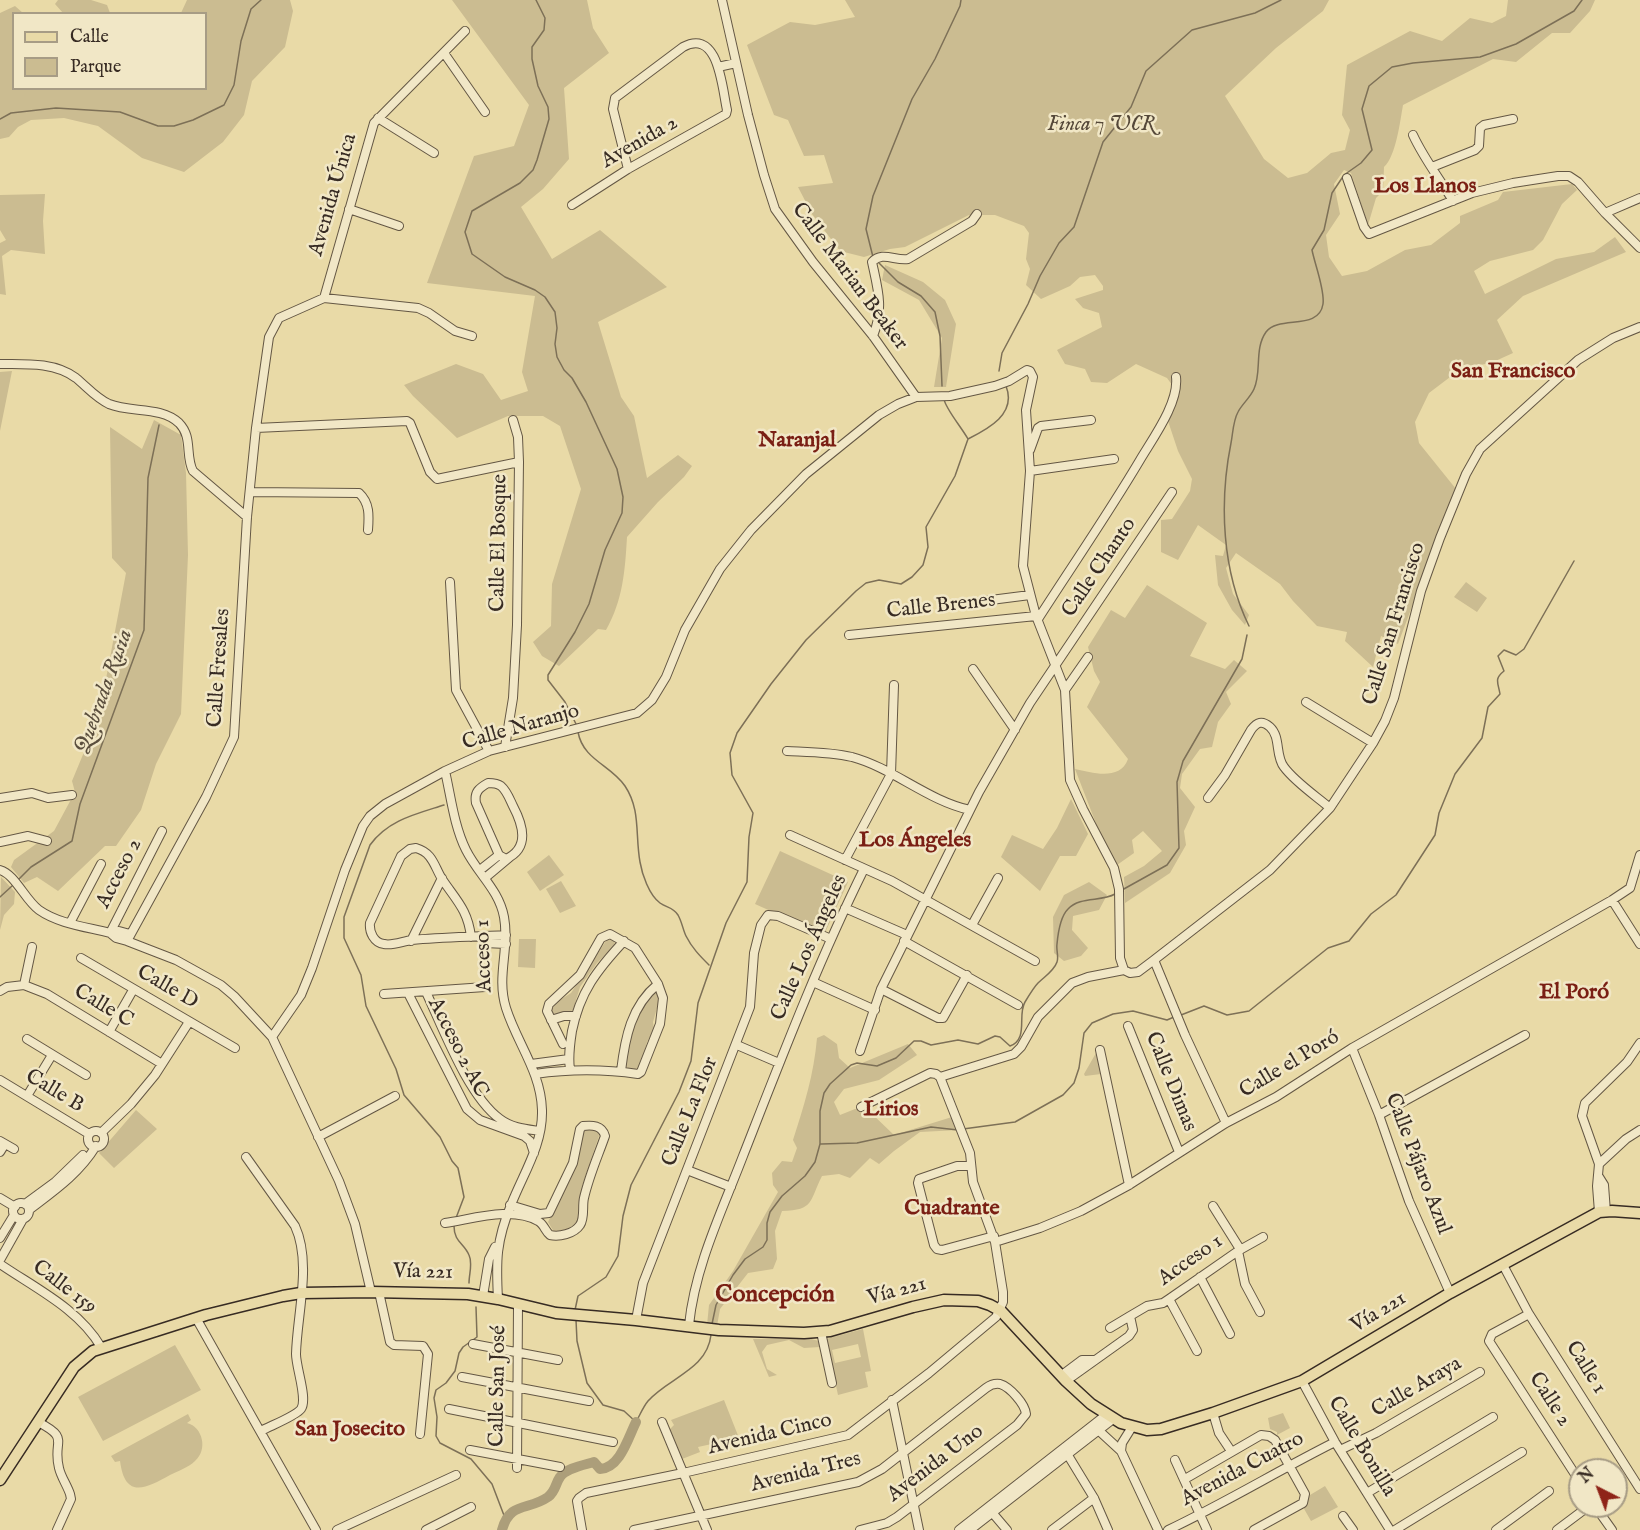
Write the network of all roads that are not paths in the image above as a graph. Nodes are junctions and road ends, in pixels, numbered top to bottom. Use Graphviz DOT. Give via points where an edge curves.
graph roads {
  1 [pos="722,0"];
  2 [pos="465,31"];
  3 [pos="444,53"];
  4 [pos="736,63"];
  5 [pos="718,67"];
  6 [pos="485,112"];
  7 [pos="378,118"];
  8 [pos="1513,118"];
  9 [pos="1413,135"];
  10 [pos="434,153"];
  11 [pos="1432,167"];
  12 [pos="628,169"];
  13 [pos="1347,178"];
  14 [pos="1640,198"];
  15 [pos="1453,201"];
  16 [pos="572,204"];
  17 [pos="349,208"];
  18 [pos="1605,213"];
  19 [pos="977,214"];
  20 [pos="399,226"];
  21 [pos="1640,248"];
  22 [pos="324,298"];
  23 [pos="1640,327"];
  24 [pos="472,336"];
  25 [pos="873,336"];
  26 [pos="0,364"];
  27 [pos="1176,377"];
  28 [pos="916,397"];
  29 [pos="513,420"];
  30 [pos="1090,420"];
  31 [pos="256,428"];
  32 [pos="1029,454"];
  33 [pos="1114,459"];
  34 [pos="519,462"];
  35 [pos="1030,471"];
  36 [pos="250,492"];
  37 [pos="1172,492"];
  38 [pos="247,517"];
  39 [pos="368,530"];
  40 [pos="450,582"];
  41 [pos="1030,594"];
  42 [pos="983,602"];
  43 [pos="1037,617"];
  44 [pos="849,635"];
  45 [pos="1088,657"];
  46 [pos="1057,664"];
  47 [pos="973,669"];
  48 [pos="894,685"];
  49 [pos="1065,690"];
  50 [pos="1306,702"];
  51 [pos="1015,730"];
  52 [pos="1373,743"];
  53 [pos="505,747"];
  54 [pos="489,751"];
  55 [pos="787,751"];
  56 [pos="445,771"];
  57 [pos="891,774"];
  58 [pos="72,795"];
  59 [pos="0,798"];
  60 [pos="1208,798"];
  61 [pos="1330,808"];
  62 [pos="970,810"];
  63 [pos="162,831"];
  64 [pos="790,835"];
  65 [pos="47,841"];
  66 [pos="0,842"];
  67 [pos="499,855"];
  68 [pos="1640,855"];
  69 [pos="511,857"];
  70 [pos="844,860"];
  71 [pos="101,864"];
  72 [pos="864,869"];
  73 [pos="0,870"];
  74 [pos="482,874"];
  75 [pos="442,878"];
  76 [pos="998,878"];
  77 [pos="926,899"];
  78 [pos="1612,900"];
  79 [pos="845,908"];
  80 [pos="70,923"];
  81 [pos="972,925"];
  82 [pos="110,933"];
  83 [pos="471,937"];
  84 [pos="129,938"];
  85 [pos="906,938"];
  86 [pos="506,939"];
  87 [pos="831,939"];
  88 [pos="411,940"];
  89 [pos="624,941"];
  90 [pos="1640,944"];
  91 [pos="32,947"];
  92 [pos="81,958"];
  93 [pos="1154,960"];
  94 [pos="1035,961"];
  95 [pos="1124,970"];
  96 [pos="967,975"];
  97 [pos="813,982"];
  98 [pos="658,984"];
  99 [pos="24,985"];
  100 [pos="485,987"];
  101 [pos="880,989"];
  102 [pos="133,990"];
  103 [pos="0,991"];
  104 [pos="426,992"];
  105 [pos="408,993"];
  106 [pos="384,994"];
  107 [pos="1018,1005"];
  108 [pos="875,1010"];
  109 [pos="576,1016"];
  110 [pos="551,1020"];
  111 [pos="189,1022"];
  112 [pos="1128,1026"];
  113 [pos="109,1032"];
  114 [pos="445,1033"];
  115 [pos="1525,1035"];
  116 [pos="272,1037"];
  117 [pos="432,1038"];
  118 [pos="27,1039"];
  119 [pos="1640,1043"];
  120 [pos="563,1044"];
  121 [pos="737,1045"];
  122 [pos="235,1048"];
  123 [pos="1352,1048"];
  124 [pos="1100,1050"];
  125 [pos="860,1051"];
  126 [pos="52,1055"];
  127 [pos="569,1059"];
  128 [pos="779,1063"];
  129 [pos="162,1064"];
  130 [pos="531,1064"];
  131 [pos="570,1069"];
  132 [pos="621,1071"];
  133 [pos="535,1074"];
  134 [pos="86,1075"];
  135 [pos="940,1077"];
  136 [pos="467,1078"];
  137 [pos="0,1080"];
  138 [pos="454,1084"];
  139 [pos="27,1096"];
  140 [pos="395,1096"];
  141 [pos="861,1107"];
  142 [pos="1379,1114"];
  143 [pos="1226,1123"];
  144 [pos="499,1124"];
  145 [pos="1640,1130"];
  146 [pos="540,1131"];
  147 [pos="101,1133"];
  148 [pos="89,1134"];
  149 [pos="318,1137"];
  150 [pos="2,1145"];
  151 [pos="93,1146"];
  152 [pos="14,1149"];
  153 [pos="1179,1152"];
  154 [pos="534,1153"];
  155 [pos="246,1157"];
  156 [pos="1599,1164"];
  157 [pos="971,1166"];
  158 [pos="687,1170"];
  159 [pos="1129,1185"];
  160 [pos="731,1187"];
  161 [pos="0,1198"];
  162 [pos="1213,1206"];
  163 [pos="27,1207"];
  164 [pos="509,1210"];
  165 [pos="14,1211"];
  166 [pos="1603,1212"];
  167 [pos="1640,1213"];
  168 [pos="23,1219"];
  169 [pos="445,1223"];
  170 [pos="1263,1237"];
  171 [pos="0,1238"];
  172 [pos="994,1239"];
  173 [pos="499,1241"];
  174 [pos="1239,1250"];
  175 [pos="0,1260"];
  176 [pos="0,1264"];
  177 [pos="1503,1265"];
  178 [pos="1200,1277"];
  179 [pos="375,1292"];
  180 [pos="301,1293"];
  181 [pos="1450,1293"];
  182 [pos="483,1296"];
  183 [pos="498,1299"];
  184 [pos="1169,1299"];
  185 [pos="518,1304"];
  186 [pos="1000,1311"];
  187 [pos="1260,1312"];
  188 [pos="1529,1314"];
  189 [pos="1130,1316"];
  190 [pos="196,1318"];
  191 [pos="636,1320"];
  192 [pos="689,1325"];
  193 [pos="1110,1328"];
  194 [pos="821,1332"];
  195 [pos="1230,1334"];
  196 [pos="473,1344"];
  197 [pos="101,1347"];
  198 [pos="1197,1351"];
  199 [pos="518,1352"];
  200 [pos="558,1360"];
  201 [pos="1480,1372"];
  202 [pos="462,1377"];
  203 [pos="1064,1378"];
  204 [pos="1302,1381"];
  205 [pos="832,1383"];
  206 [pos="517,1387"];
  207 [pos="589,1401"];
  208 [pos="892,1401"];
  209 [pos="448,1410"];
  210 [pos="1213,1413"];
  211 [pos="1026,1414"];
  212 [pos="1109,1417"];
  213 [pos="1493,1417"];
  214 [pos="38,1422"];
  215 [pos="662,1422"];
  216 [pos="517,1423"];
  217 [pos="1132,1427"];
  218 [pos="1096,1428"];
  219 [pos="261,1431"];
  220 [pos="420,1434"];
  221 [pos="613,1442"];
  222 [pos="1338,1446"];
  223 [pos="470,1450"];
  224 [pos="1121,1451"];
  225 [pos="1230,1451"];
  226 [pos="903,1452"];
  227 [pos="1066,1452"];
  228 [pos="1522,1452"];
  229 [pos="1175,1460"];
  230 [pos="1568,1463"];
  231 [pos="517,1464"];
  232 [pos="1289,1465"];
  233 [pos="560,1467"];
  234 [pos="684,1473"];
  235 [pos="456,1475"];
  236 [pos="1185,1479"];
  237 [pos="0,1480"];
  238 [pos="1640,1489"];
  239 [pos="1549,1491"];
  240 [pos="1367,1493"];
  241 [pos="1094,1498"];
  242 [pos="914,1504"];
  243 [pos="471,1508"];
  244 [pos="990,1510"];
  245 [pos="701,1515"];
  246 [pos="1200,1515"];
  247 [pos="1343,1516"];
  248 [pos="1573,1518"];
  249 [pos="57,1530"];
  250 [pos="316,1530"];
  251 [pos="336,1530"];
  252 [pos="426,1530"];
  253 [pos="582,1530"];
  254 [pos="634,1530"];
  255 [pos="707,1530"];
  256 [pos="860,1530"];
  257 [pos="919,1530"];
  258 [pos="959,1530"];
  259 [pos="970,1530"];
  260 [pos="1007,1530"];
  261 [pos="1052,1530"];
  262 [pos="1108,1530"];
  263 [pos="1158,1530"];
  264 [pos="1168,1530"];
  265 [pos="1207,1530"];
  266 [pos="1254,1530"];
  267 [pos="1353,1530"];
  268 [pos="1390,1530"];
  269 [pos="1395,1530"];
  270 [pos="1496,1530"];
  271 [pos="1557,1530"];
  1 -- 4 [label="street, Calle Marian Beaker"];
  2 -- 3 [label="street, Avenida Única"];
  3 -- 6 [label="street"];
  3 -- 7 [label="street, Avenida Única"];
  4 -- 5 [label="street"];
  4 -- 25 [label="street, Calle Marian Beaker" via="775,209"];
  5 -- 12 [label="street, Avenida 2" via="726,114"];
  5 -- 12 [label="street" via="711,50 700,43 690,44 615,98 613,109"];
  7 -- 10 [label="street"];
  7 -- 17 [label="street, Avenida Única"];
  8 -- 11 [label="street" via="1484,125 1475,150"];
  9 -- 11 [label="street"];
  11 -- 15 [label="street"];
  12 -- 16 [label="street, Avenida 2"];
  13 -- 15 [label="street" via="1369,234"];
  14 -- 18 [label="street"];
  15 -- 18 [label="street" via="1512,183 1569,176"];
  17 -- 20 [label="street"];
  17 -- 22 [label="street, Avenida Única"];
  18 -- 21 [label="street"];
  19 -- 25 [label="street" via="972,221 908,259 874,259 880,318"];
  22 -- 24 [label="street" via="418,308 455,331"];
  22 -- 31 [label="street, Calle Fresales" via="287,313 274,325"];
  23 -- 52 [label="street, Calle San Francisco" via="1578,360 1490,439 1473,461 1427,575 1394,698"];
  25 -- 28 [label="street, Calle Marian Beaker"];
  26 -- 38 [label="street" via="33,363 59,369 110,404 173,418 188,440 193,471"];
  27 -- 43 [label="street" via="1164,420 1108,513"];
  28 -- 32 [label="street" via="974,391 1030,371 1033,377 1026,410"];
  28 -- 53 [label="street, Calle Naranjo" via="872,420 806,474 751,530 720,569 685,630 666,677 644,709 628,717"];
  29 -- 34 [label="street"];
  30 -- 32 [label="street" via="1041,426"];
  31 -- 34 [label="street, Calle El Bosque" via="407,421 437,479"];
  31 -- 36 [label="street, Calle Fresales"];
  32 -- 35 [label="street"];
  33 -- 35 [label="street"];
  34 -- 53 [label="street, Calle El Bosque" via="513,698"];
  35 -- 41 [label="street" via="1023,566"];
  36 -- 38 [label="street, Calle Fresales"];
  36 -- 39 [label="street" via="359,493 367,504"];
  37 -- 46 [label="street, Calle Chanto"];
  38 -- 84 [label="street, Calle Fresales" via="234,737"];
  40 -- 54 [label="street" via="456,690"];
  41 -- 42 [label="street"];
  41 -- 43 [label="street"];
  43 -- 44 [label="street, Calle Brenes"];
  43 -- 46 [label="street"];
  45 -- 49 [label="street"];
  46 -- 49 [label="street"];
  46 -- 51 [label="street"];
  47 -- 51 [label="street"];
  48 -- 57 [label="street"];
  49 -- 95 [label="street" via="1070,780 1114,868"];
  50 -- 52 [label="street"];
  51 -- 62 [label="street"];
  52 -- 61 [label="street, Calle San Francisco"];
  53 -- 54 [label="street, Calle Naranjo"];
  54 -- 56 [label="street, Calle Naranjo"];
  55 -- 57 [label="street" via="853,757"];
  56 -- 74 [label="street, Acceso 1" via="460,837"];
  56 -- 116 [label="street, Calle Naranjo" via="385,804 363,826 303,989"];
  57 -- 62 [label="street"];
  57 -- 70 [label="street"];
  58 -- 59 [label="street" via="48,798 32,793"];
  60 -- 61 [label="street" via="1251,730 1262,722 1274,731 1283,766"];
  61 -- 93 [label="street, Calle San Francisco" via="1270,870"];
  62 -- 77 [label="street"];
  63 -- 82 [label="street, Acceso 2"];
  64 -- 70 [label="street"];
  65 -- 66 [label="street" via="28,836"];
  67 -- 69 [label="street"];
  67 -- 69 [label="street" via="475,797 477,790 488,783 505,790 521,822 523,837"];
  67 -- 74 [label="street"];
  68 -- 78 [label="street, Calle el Poró" via="1630,888"];
  69 -- 74 [label="street"];
  70 -- 72 [label="street"];
  71 -- 80 [label="street"];
  72 -- 77 [label="street, Calle Los Ángeles"];
  72 -- 79 [label="street, Calle Los Ángeles"];
  73 -- 80 [label="street" via="41,911"];
  74 -- 86 [label="street, Acceso 1" via="501,906"];
  75 -- 83 [label="street" via="462,905"];
  75 -- 88 [label="street"];
  75 -- 88 [label="street" via="432,858 422,850 410,849 401,856 369,928 383,944"];
  76 -- 81 [label="street"];
  77 -- 81 [label="street, Calle Los Ángeles"];
  77 -- 85 [label="street"];
  78 -- 90 [label="street"];
  78 -- 123 [label="street, Calle el Poró"];
  79 -- 85 [label="street"];
  79 -- 87 [label="street, Calle Los Ángeles"];
  80 -- 82 [label="street"];
  81 -- 94 [label="street, Calle Los Ángeles"];
  82 -- 84 [label="street" via="119,931"];
  83 -- 86 [label="street"];
  83 -- 88 [label="street"];
  84 -- 116 [label="street" via="226,988"];
  85 -- 96 [label="street"];
  85 -- 101 [label="street"];
  86 -- 130 [label="street, Acceso 1" via="501,986"];
  87 -- 97 [label="street, Calle Los Ángeles"];
  87 -- 121 [label="street, Calle La Flor" via="768,915 754,954 750,1007"];
  89 -- 98 [label="street" via="639,952"];
  89 -- 109 [label="street" via="590,981"];
  89 -- 110 [label="street" via="610,934 601,938 580,975 547,1008"];
  91 -- 99 [label="street"];
  92 -- 102 [label="street, Calle D"];
  93 -- 95 [label="street, Calle San Francisco" via="1138,972 1130,974"];
  93 -- 143 [label="street"];
  95 -- 135 [label="street, Calle San Francisco" via="1072,983 1038,1017 1014,1054"];
  96 -- 101 [label="street" via="943,1018"];
  96 -- 107 [label="street"];
  97 -- 108 [label="street"];
  97 -- 128 [label="street, Calle Los Ángeles"];
  98 -- 132 [label="street" via="636,1007"];
  98 -- 132 [label="street" via="663,1006 647,1061 638,1074"];
  99 -- 103 [label="street"];
  99 -- 113 [label="street, Calle C" via="47,994"];
  100 -- 104 [label="street"];
  101 -- 108 [label="street"];
  102 -- 111 [label="street, Calle D"];
  102 -- 113 [label="street"];
  104 -- 105 [label="street"];
  104 -- 114 [label="street, Acceso 2 AC"];
  105 -- 106 [label="street"];
  105 -- 117 [label="street, Acceso 2 AC"];
  108 -- 125 [label="street"];
  109 -- 110 [label="street"];
  109 -- 127 [label="street"];
  110 -- 120 [label="street"];
  111 -- 122 [label="street, Calle D"];
  111 -- 129 [label="street"];
  112 -- 153 [label="street, Calle Dimas"];
  113 -- 129 [label="street, Calle C"];
  114 -- 117 [label="street"];
  114 -- 136 [label="street, Acceso 2 AC"];
  115 -- 142 [label="street"];
  116 -- 149 [label="street"];
  117 -- 138 [label="street, Acceso 2 AC"];
  118 -- 126 [label="street"];
  119 -- 156 [label="street" via="1582,1109"];
  121 -- 128 [label="street"];
  121 -- 158 [label="street, Calle La Flor"];
  123 -- 142 [label="street, Calle Pájaro Azul"];
  123 -- 143 [label="street, Calle el Poró" via="1276,1097"];
  124 -- 159 [label="street"];
  126 -- 134 [label="street"];
  126 -- 139 [label="street"];
  127 -- 130 [label="street"];
  127 -- 131 [label="street"];
  128 -- 160 [label="street, Calle Los Ángeles"];
  129 -- 147 [label="street" via="131,1104"];
  130 -- 133 [label="street, Acceso 1"];
  131 -- 132 [label="street"];
  131 -- 133 [label="street"];
  133 -- 146 [label="street, Acceso 1" via="542,1098"];
  135 -- 141 [label="street, Calle San Francisco" via="930,1073"];
  135 -- 157 [label="street" via="970,1153"];
  136 -- 138 [label="street"];
  136 -- 144 [label="street, Acceso 2 AC"];
  137 -- 139 [label="street, Calle B"];
  138 -- 144 [label="street, Acceso 2 AC" via="472,1115"];
  139 -- 148 [label="street, Calle B"];
  140 -- 149 [label="street"];
  142 -- 181 [label="street, Calle Pájaro Azul" via="1409,1202"];
  143 -- 153 [label="street, Calle el Poró"];
  144 -- 146 [label="street, Acceso 2 AC"];
  144 -- 154 [label="street, Acceso 2 AC" via="524,1136"];
  145 -- 156 [label="street"];
  146 -- 154 [label="street, Acceso 1"];
  147 -- 148 [label="street"];
  147 -- 151 [label="street" via="104,1140"];
  148 -- 151 [label="street"];
  149 -- 179 [label="street" via="349,1208"];
  150 -- 152 [label="street"];
  151 -- 163 [label="street" via="74,1174"];
  153 -- 159 [label="street, Calle el Poró"];
  154 -- 164 [label="street, Acceso 1"];
  155 -- 180 [label="street" via="300,1237"];
  156 -- 166 [label="street" via="1597,1186"];
  157 -- 172 [label="street"];
  157 -- 172 [label="street, Calle el Poró" via="957,1166 919,1179 934,1245 942,1250"];
  158 -- 160 [label="street"];
  158 -- 191 [label="street, Calle La Flor" via="643,1283"];
  159 -- 172 [label="street, Calle el Poró" via="1040,1228"];
  160 -- 192 [label="street, Calle Los Ángeles" via="697,1278"];
  161 -- 165 [label="street"];
  162 -- 174 [label="street"];
  163 -- 165 [label="street" via="21,1203"];
  163 -- 168 [label="street" via="28,1216"];
  164 -- 164 [label="street" via="540,1221 546,1232 554,1236 567,1234 580,1225 604,1131 589,1126 580,1129 573,1163 549,1213"];
  164 -- 169 [label="street"];
  164 -- 173 [label="street, Acceso 1"];
  165 -- 168 [label="street"];
  165 -- 171 [label="street"];
  166 -- 167 [label="main road"];
  166 -- 177 [label="main road, Vía 221"];
  168 -- 175 [label="street"];
  170 -- 174 [label="street, Acceso 1"];
  172 -- 186 [label="street" via="1003,1292"];
  173 -- 182 [label="street, Acceso 1" via="489,1258"];
  173 -- 183 [label="street, Acceso 1"];
  174 -- 178 [label="street, Acceso 1"];
  174 -- 187 [label="street" via="1245,1284"];
  176 -- 197 [label="street, Calle 159" via="76,1315"];
  177 -- 181 [label="main road, Vía 221"];
  177 -- 188 [label="street, Calle 1"];
  178 -- 184 [label="street, Acceso 1"];
  178 -- 195 [label="street"];
  179 -- 180 [label="main road, Vía 221"];
  179 -- 182 [label="main road, Vía 221"];
  179 -- 220 [label="street" via="390,1342 394,1346 423,1346 428,1354"];
  180 -- 190 [label="main road, Vía 221"];
  180 -- 219 [label="street" via="296,1356 303,1404 298,1412"];
  181 -- 204 [label="main road, Vía 221"];
  182 -- 183 [label="main road, Vía 221"];
  183 -- 185 [label="main road, Vía 221"];
  184 -- 189 [label="street, Acceso 1"];
  184 -- 198 [label="street"];
  185 -- 191 [label="main road, Vía 221" via="556,1313"];
  185 -- 199 [label="street, Calle San José"];
  186 -- 194 [label="main road, Vía 221" via="978,1301 944,1300"];
  186 -- 203 [label="main road, Vía 221"];
  186 -- 208 [label="street, Avenida Cinco" via="982,1330"];
  188 -- 230 [label="street, Calle 2" via="1491,1334 1489,1341"];
  188 -- 238 [label="street, Calle 1"];
  189 -- 193 [label="street"];
  189 -- 203 [label="street" via="1131,1333 1095,1359 1082,1360"];
  190 -- 197 [label="main road, Vía 221"];
  190 -- 219 [label="street"];
  191 -- 192 [label="main road, Vía 221"];
  192 -- 194 [label="main road, Vía 221" via="719,1330"];
  194 -- 205 [label="street"];
  196 -- 199 [label="street"];
  197 -- 214 [label="main road, Vía 221" via="74,1367"];
  199 -- 200 [label="street"];
  199 -- 206 [label="street, Calle San José"];
  201 -- 222 [label="street, Calle Araya" via="1376,1433"];
  202 -- 206 [label="street"];
  203 -- 212 [label="main road, Vía 221"];
  204 -- 210 [label="main road, Vía 221"];
  204 -- 222 [label="street, Calle Bonilla"];
  206 -- 207 [label="street"];
  206 -- 216 [label="street, Calle San José"];
  208 -- 226 [label="street"];
  208 -- 234 [label="street, Avenida Cinco" via="848,1435"];
  209 -- 216 [label="street"];
  210 -- 217 [label="main road, Vía 221" via="1161,1429"];
  210 -- 225 [label="street"];
  211 -- 226 [label="street, Avenida Tres" via="1008,1389 994,1384"];
  211 -- 242 [label="street, Avenida Uno"];
  212 -- 217 [label="main road, Vía 221"];
  212 -- 218 [label="street"];
  213 -- 240 [label="street"];
  214 -- 237 [label="main road, Vía 221"];
  214 -- 249 [label="street" via="57,1433 58,1467 71,1499"];
  215 -- 234 [label="street"];
  216 -- 221 [label="street"];
  216 -- 231 [label="street, Calle San José"];
  217 -- 224 [label="street"];
  218 -- 224 [label="street"];
  218 -- 227 [label="street"];
  219 -- 250 [label="street"];
  222 -- 232 [label="street, Avenida Cuatro"];
  222 -- 240 [label="street, Calle Bonilla"];
  223 -- 231 [label="street"];
  224 -- 263 [label="street"];
  225 -- 232 [label="street" via="1265,1434 1275,1440"];
  225 -- 236 [label="street"];
  226 -- 242 [label="street"];
  226 -- 245 [label="street, Avenida Tres" via="858,1482"];
  227 -- 241 [label="street"];
  227 -- 244 [label="street"];
  228 -- 269 [label="street"];
  229 -- 236 [label="street"];
  231 -- 233 [label="street"];
  232 -- 246 [label="street, Avenida Cuatro"];
  232 -- 266 [label="street" via="1305,1494 1303,1503"];
  234 -- 245 [label="street"];
  234 -- 253 [label="street, Avenida Cinco" via="586,1493 577,1505"];
  235 -- 251 [label="street"];
  236 -- 246 [label="street"];
  239 -- 270 [label="street"];
  240 -- 268 [label="street, Calle Bonilla"];
  241 -- 261 [label="street"];
  241 -- 262 [label="street"];
  242 -- 256 [label="street, Avenida Uno" via="887,1523"];
  242 -- 257 [label="street"];
  243 -- 252 [label="street"];
  244 -- 258 [label="street"];
  244 -- 259 [label="street"];
  244 -- 260 [label="street"];
  245 -- 254 [label="street, Avenida Tres"];
  245 -- 255 [label="street"];
  246 -- 264 [label="street, Avenida Cuatro"];
  246 -- 265 [label="street"];
  247 -- 267 [label="street"];
  248 -- 271 [label="street"];
}
